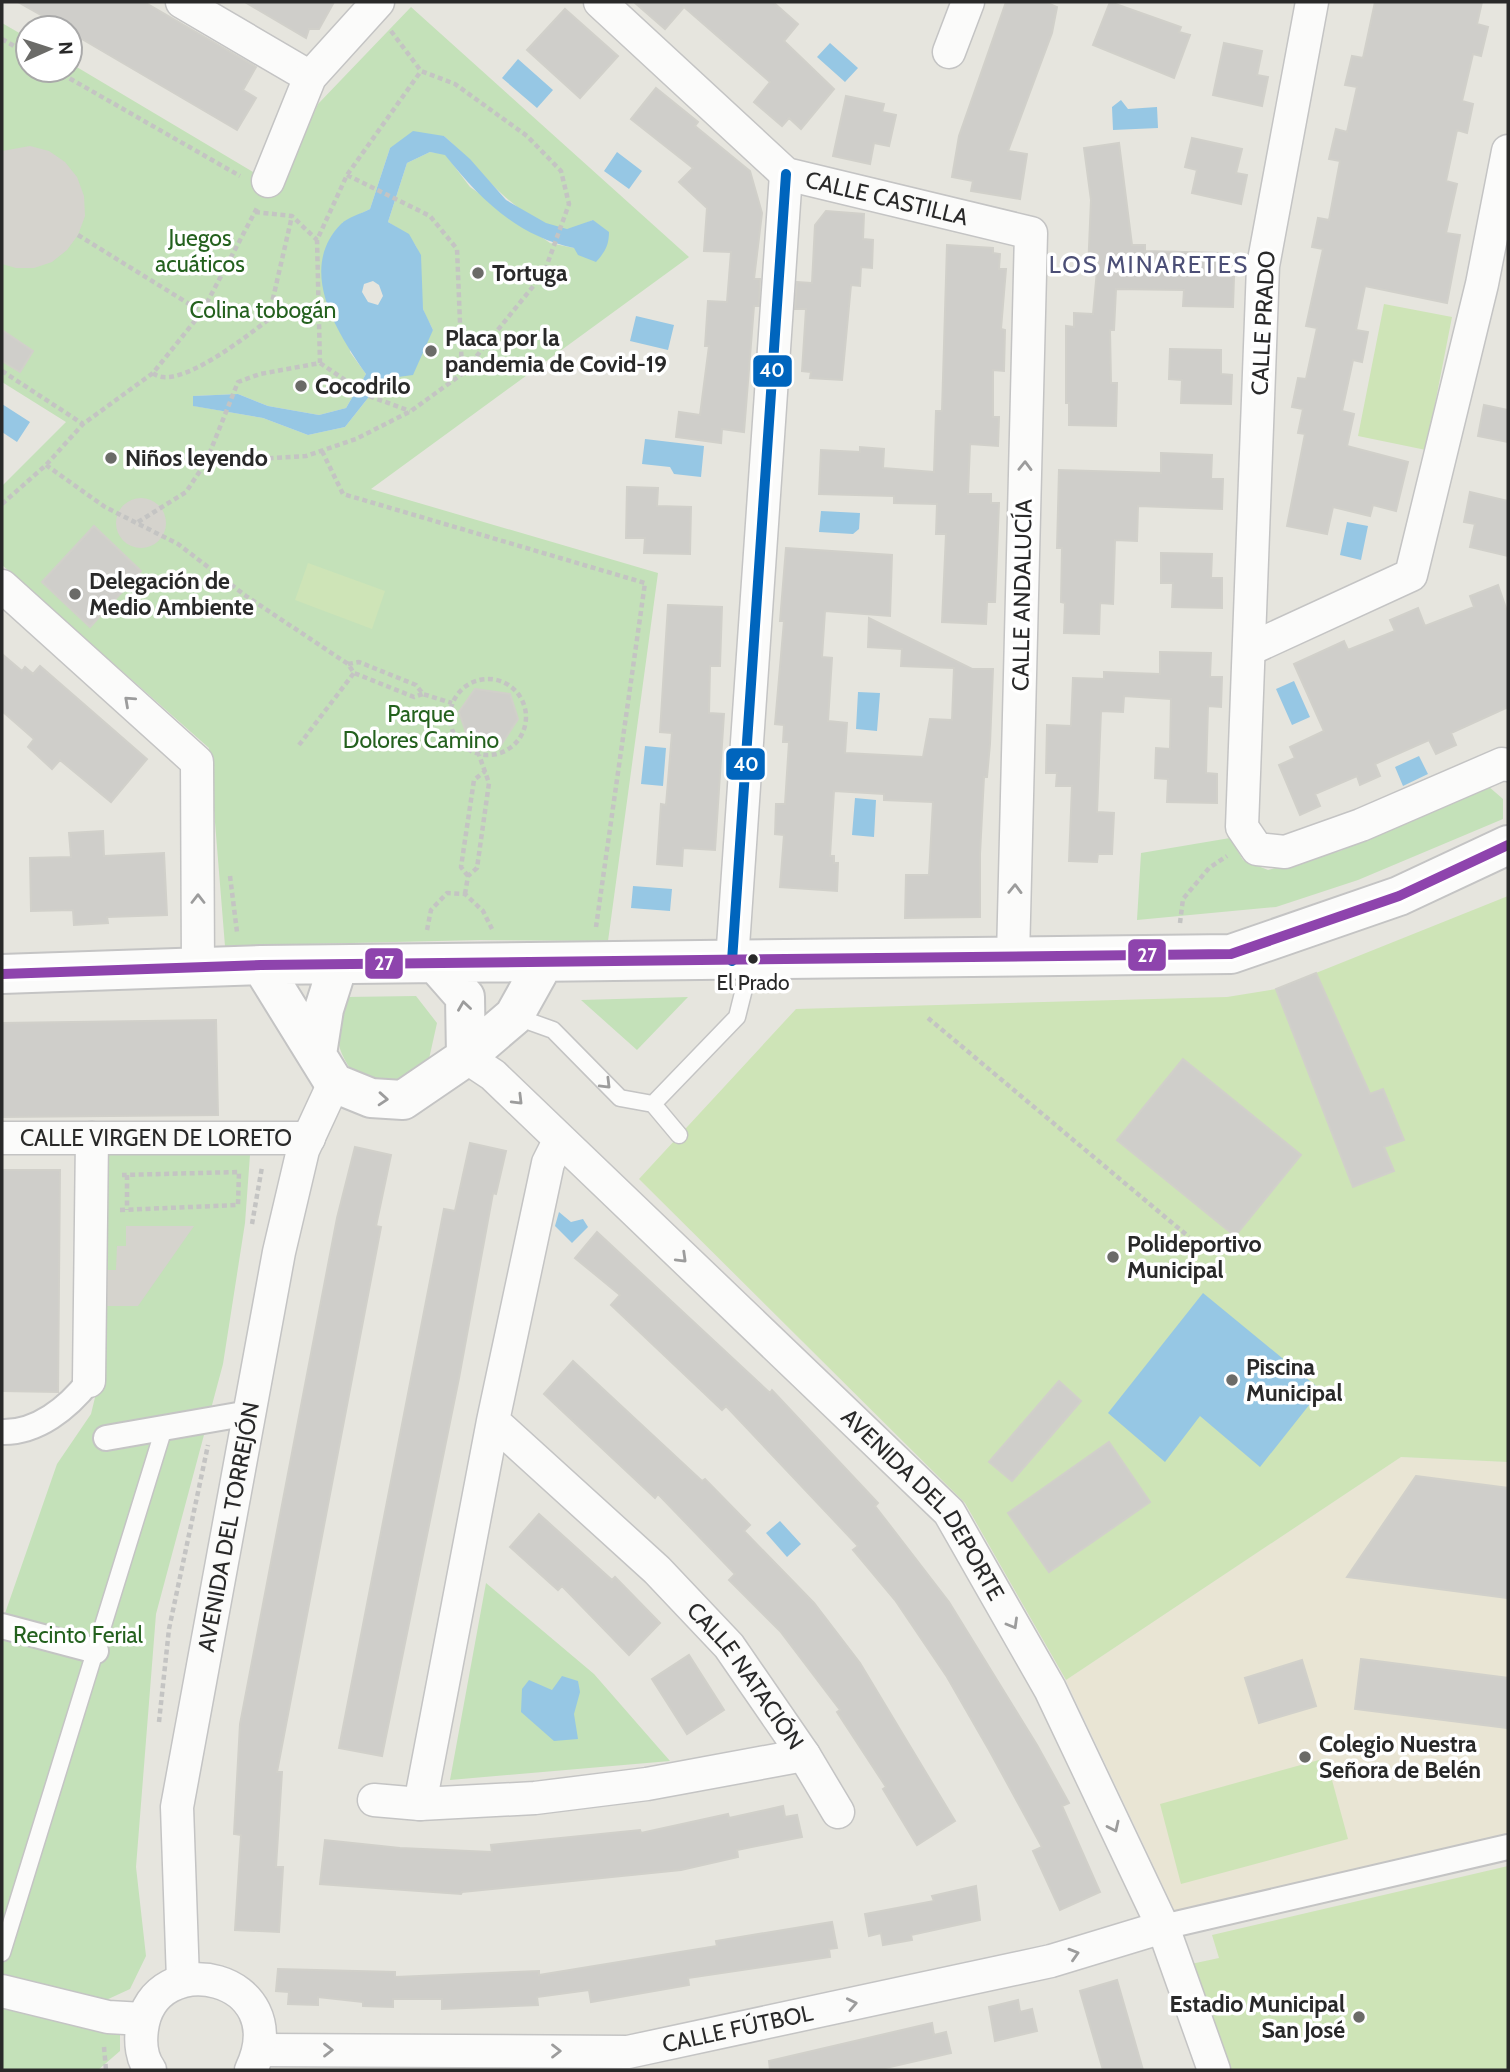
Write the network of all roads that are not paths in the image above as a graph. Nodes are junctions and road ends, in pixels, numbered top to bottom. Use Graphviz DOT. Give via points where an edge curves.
graph roads {
  1 [pos="182,2"];
  2 [pos="600,2"];
  3 [pos="968,2"];
  4 [pos="1312,2"];
  5 [pos="374,5"];
  6 [pos="949,52"];
  7 [pos="310,77"];
  8 [pos="1508,152"];
  9 [pos="786,174"];
  10 [pos="266,186"];
  11 [pos="1031,233"];
  12 [pos="2,586"];
  13 [pos="1250,649"];
  14 [pos="1508,765"];
  15 [pos="1508,845"];
  16 [pos="1013,957"];
  17 [pos="741,961"];
  18 [pos="436,964"];
  19 [pos="543,964"];
  20 [pos="261,965"];
  21 [pos="338,965"];
  22 [pos="198,967"];
  23 [pos="2,974"];
  24 [pos="514,1016"];
  25 [pos="466,1057"];
  26 [pos="326,1068"];
  27 [pos="653,1104"];
  28 [pos="679,1135"];
  29 [pos="2,1138"];
  30 [pos="92,1138"];
  31 [pos="309,1138"];
  32 [pos="559,1141"];
  33 [pos="89,1381"];
  34 [pos="249,1413"];
  35 [pos="493,1420"];
  36 [pos="164,1428"];
  37 [pos="2,1432"];
  38 [pos="106,1438"];
  39 [pos="2,1626"];
  40 [pos="96,1651"];
  41 [pos="804,1755"];
  42 [pos="374,1800"];
  43 [pos="420,1804"];
  44 [pos="838,1812"];
  45 [pos="1508,1847"];
  46 [pos="1163,1927"];
  47 [pos="2,1953"];
  48 [pos="183,1980"];
  49 [pos="2,1991"];
  50 [pos="143,2019"];
  51 [pos="255,2060"];
  52 [pos="144,2068"];
  53 [pos="1214,2070"];
  1 -- 7 [label="street"];
  2 -- 9 [label="street, CALLE CASTILLA"];
  3 -- 6 [label="street"];
  4 -- 13 [label="street, CALLE PRADO" via="1263,266"];
  5 -- 7 [label="street"];
  7 -- 10 [label="street"];
  8 -- 13 [label="street" via="1482,284 1411,575"];
  9 -- 11 [label="street, CALLE CASTILLA"];
  9 -- 17 [label="street"];
  16 -- 11 [label="street, CALLE ANDALUCÍA, one-way"];
  22 -- 12 [label="street, one-way" via="197,762"];
  13 -- 14 [label="street, CALLE PRADO" via="1242,827 1257,849 1285,852"];
  15 -- 16 [label="main road" via="1399,896 1231,954"];
  16 -- 17 [label="main road"];
  17 -- 19 [label="main road"];
  17 -- 27 [label="lane" via="737,1017"];
  18 -- 19 [label="main road"];
  18 -- 21 [label="main road"];
  25 -- 18 [label="main road, one-way" via="465,997"];
  19 -- 24 [label="main road"];
  20 -- 21 [label="main road"];
  20 -- 22 [label="main road"];
  20 -- 26 [label="main road"];
  21 -- 26 [label="main road" via="324,1009"];
  22 -- 23 [label="main road"];
  24 -- 25 [label="main road"];
  24 -- 27 [label="lane, one-way" via="553,1030 620,1098"];
  26 -- 25 [label="main road, one-way" via="371,1098 403,1100"];
  25 -- 32 [label="street, AVENIDA DEL DEPORTE, one-way" via="492,1074"];
  26 -- 31 [label="street, AVENIDA DEL TORREJÓN"];
  27 -- 28 [label="lane"];
  29 -- 30 [label="street, CALLE VIRGEN DE LORETO"];
  30 -- 31 [label="street, CALLE VIRGEN DE LORETO"];
  30 -- 33 [label="street"];
  31 -- 34 [label="street, AVENIDA DEL TORREJÓN" via="279,1252"];
  32 -- 35 [label="street" via="548,1163"];
  32 -- 46 [label="street, AVENIDA DEL DEPORTE, one-way" via="949,1512 1049,1689"];
  33 -- 37 [label="street" via="71,1404 21,1432"];
  34 -- 36 [label="street"];
  34 -- 48 [label="street, AVENIDA DEL TORREJÓN" via="177,1807"];
  35 -- 41 [label="street, CALLE NATACIÓN" via="657,1570 729,1646"];
  35 -- 43 [label="street"];
  36 -- 38 [label="street"];
  36 -- 40 [label="lane"];
  39 -- 40 [label="street"];
  40 -- 47 [label="lane"];
  41 -- 43 [label="street, CALLE NATACIÓN" via="647,1784 535,1798"];
  41 -- 44 [label="street"];
  42 -- 43 [label="street, CALLE NATACIÓN"];
  45 -- 46 [label="street"];
  51 -- 46 [label="street, CALLE FÚTBOL, one-way" via="628,2052 1051,1961"];
  46 -- 53 [label="street, AVENIDA DEL DEPORTE"];
  48 -- 50 [label="street" via="164,1990"];
  48 -- 51 [label="street" via="208,1978 229,1984 245,1997 261,2029"];
  49 -- 50 [label="street" via="108,2017"];
  50 -- 52 [label="street"];
}
